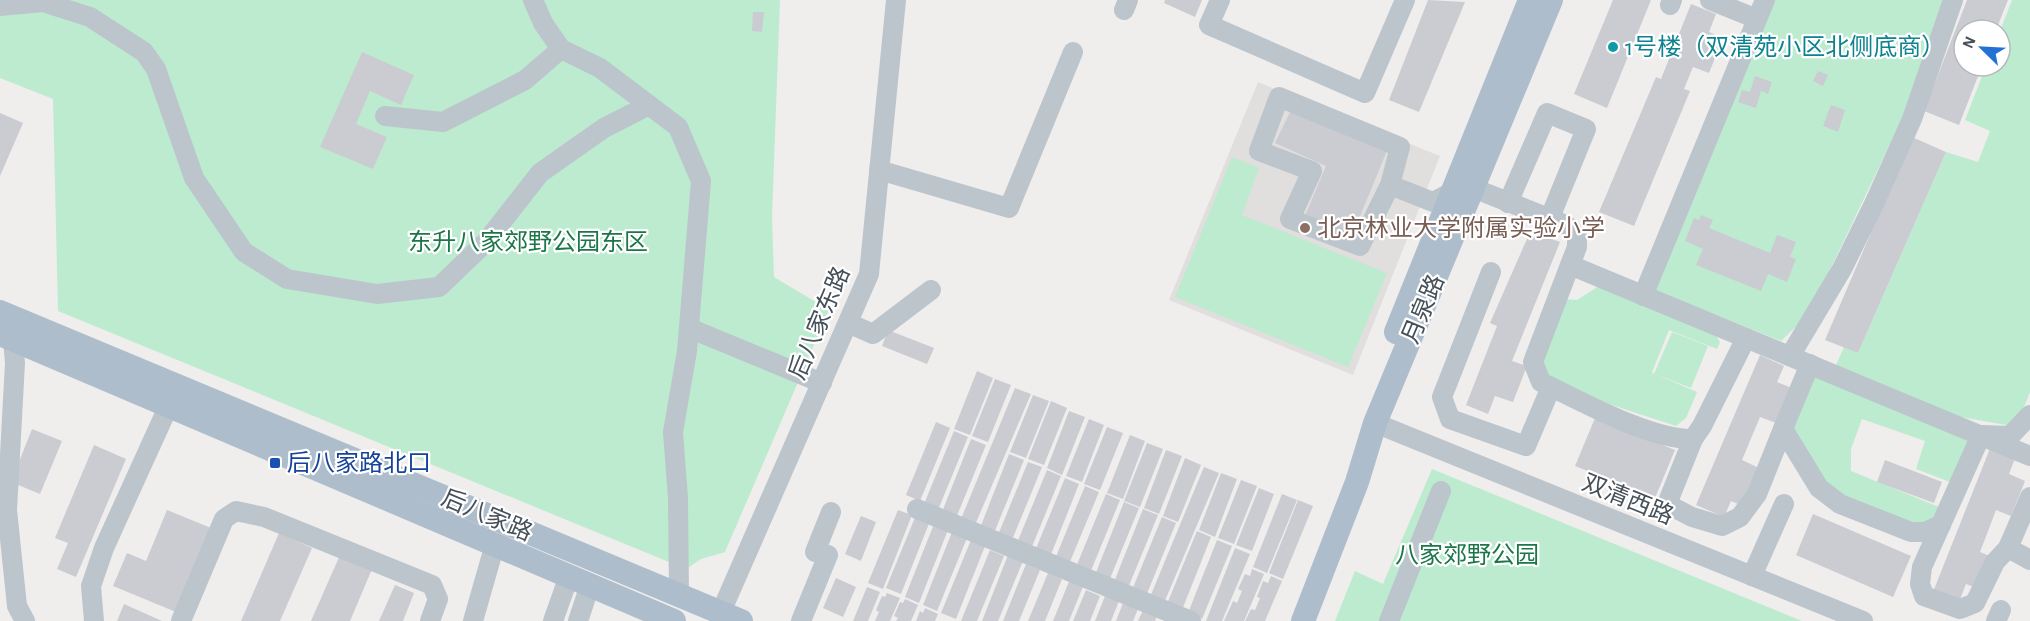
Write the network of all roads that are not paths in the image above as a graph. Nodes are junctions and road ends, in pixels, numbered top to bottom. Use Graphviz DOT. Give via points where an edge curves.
graph roads {
  1 [pos="533,0"];
  2 [pos="896,0"];
  3 [pos="1220,0"];
  4 [pos="1405,0"];
  5 [pos="1530,0"];
  6 [pos="1551,0"];
  7 [pos="1710,0"];
  8 [pos="1765,0"];
  9 [pos="1953,0"];
  10 [pos="0,6"];
  11 [pos="1757,19"];
  12 [pos="561,49"];
  13 [pos="1073,52"];
  14 [pos="649,105"];
  15 [pos="385,116"];
  16 [pos="879,170"];
  17 [pos="1390,185"];
  18 [pos="1462,191"];
  19 [pos="1501,206"];
  20 [pos="1549,220"];
  21 [pos="1569,266"];
  22 [pos="1491,272"];
  23 [pos="931,290"];
  24 [pos="1643,296"];
  25 [pos="0,312"];
  26 [pos="848,323"];
  27 [pos="689,328"];
  28 [pos="7,337"];
  29 [pos="1746,338"];
  30 [pos="1790,356"];
  31 [pos="1809,364"];
  32 [pos="822,382"];
  33 [pos="1551,387"];
  34 [pos="169,405"];
  35 [pos="2030,415"];
  36 [pos="1375,423"];
  37 [pos="1782,429"];
  38 [pos="1981,435"];
  39 [pos="1693,439"];
  40 [pos="2030,456"];
  41 [pos="1441,491"];
  42 [pos="2030,497"];
  43 [pos="1784,504"];
  44 [pos="917,509"];
  45 [pos="831,512"];
  46 [pos="1941,525"];
  47 [pos="495,544"];
  48 [pos="2008,548"];
  49 [pos="2030,560"];
  50 [pos="1752,576"];
  51 [pos="580,580"];
  52 [pos="679,595"];
  53 [pos="731,617"];
  54 [pos="20,620"];
  55 [pos="94,621"];
  56 [pos="181,621"];
  57 [pos="430,621"];
  58 [pos="473,621"];
  59 [pos="553,621"];
  60 [pos="578,621"];
  61 [pos="675,621"];
  62 [pos="801,621"];
  63 [pos="1191,621"];
  64 [pos="1286,621"];
  65 [pos="1303,621"];
  66 [pos="1389,621"];
  67 [pos="1863,621"];
  1 -- 12 [label="street"];
  2 -- 16 [label="street, 后八家东路"];
  3 -- 4 [label="street" via="1209,25 1365,93"];
  5 -- 18 [label="main road, 月泉路"];
  6 -- 18 [label="main road, 月泉路"];
  7 -- 11 [label="street"];
  8 -- 11 [label="street"];
  9 -- 30 [label="street" via="1912,119 1874,204 1842,269"];
  10 -- 14 [label="street" via="43,2 90,17 144,52 156,69 194,178 244,252 287,279 377,294 439,287 486,242 540,173 604,128"];
  11 -- 24 [label="street"];
  12 -- 14 [label="street" via="600,68"];
  12 -- 15 [label="street" via="525,80 443,122"];
  13 -- 16 [label="street" via="1009,208"];
  14 -- 27 [label="street" via="678,127 701,181"];
  16 -- 26 [label="street, 后八家东路" via="869,274"];
  17 -- 17 [label="street" via="1360,246 1290,219 1312,171 1259,151 1279,97 1400,147"];
  17 -- 18 [label="street" via="1433,202"];
  18 -- 19 [label="street"];
  18 -- 36 [label="main road, 月泉路"];
  18 -- 64 [label="main road, 月泉路" via="1363,418 1345,482"];
  19 -- 20 [label="street"];
  19 -- 20 [label="street" via="1547,113 1586,129"];
  20 -- 21 [label="street" via="1566,225 1577,235"];
  21 -- 24 [label="street"];
  21 -- 33 [label="street" via="1533,362 1541,382"];
  22 -- 33 [label="street" via="1442,398 1450,419 1526,446"];
  23 -- 26 [label="street" via="873,334"];
  24 -- 29 [label="street"];
  25 -- 52 [label="main road, 后八家路"];
  26 -- 32 [label="street, 后八家东路"];
  27 -- 32 [label="street"];
  27 -- 52 [label="street" via="673,432"];
  28 -- 34 [label="main road, 后八家路"];
  28 -- 54 [label="street" via="15,363 7,510"];
  29 -- 30 [label="street"];
  29 -- 39 [label="street"];
  30 -- 31 [label="street"];
  31 -- 37 [label="street"];
  31 -- 38 [label="street"];
  32 -- 53 [label="street, 后八家东路"];
  33 -- 39 [label="street" via="1674,440"];
  34 -- 47 [label="main road, 后八家路"];
  34 -- 55 [label="street" via="91,585"];
  35 -- 38 [label="street" via="2010,436"];
  36 -- 50 [label="street, 双清西路"];
  36 -- 65 [label="main road, 月泉路" via="1357,482"];
  37 -- 39 [label="street" via="1757,494 1740,517 1722,526 1667,504"];
  37 -- 46 [label="street" via="1819,488 1840,504 1911,532 1925,532"];
  38 -- 40 [label="street"];
  38 -- 46 [label="street"];
  41 -- 66 [label="street"];
  42 -- 48 [label="street"];
  43 -- 50 [label="street"];
  44 -- 63 [label="street"];
  45 -- 62 [label="street" via="815,552 828,555"];
  46 -- 48 [label="street" via="1922,567 1920,584 1924,596 1944,605 1960,609 1976,603 1995,562"];
  47 -- 51 [label="main road, 后八家路"];
  47 -- 58 [label="street"];
  48 -- 49 [label="street"];
  50 -- 67 [label="street, 双清西路"];
  51 -- 59 [label="street"];
  51 -- 60 [label="street"];
  51 -- 61 [label="main road, 后八家路"];
  52 -- 53 [label="main road, 后八家路"];
  56 -- 57 [label="street" via="225,519 236,511 264,517 432,585 438,599"];
}
